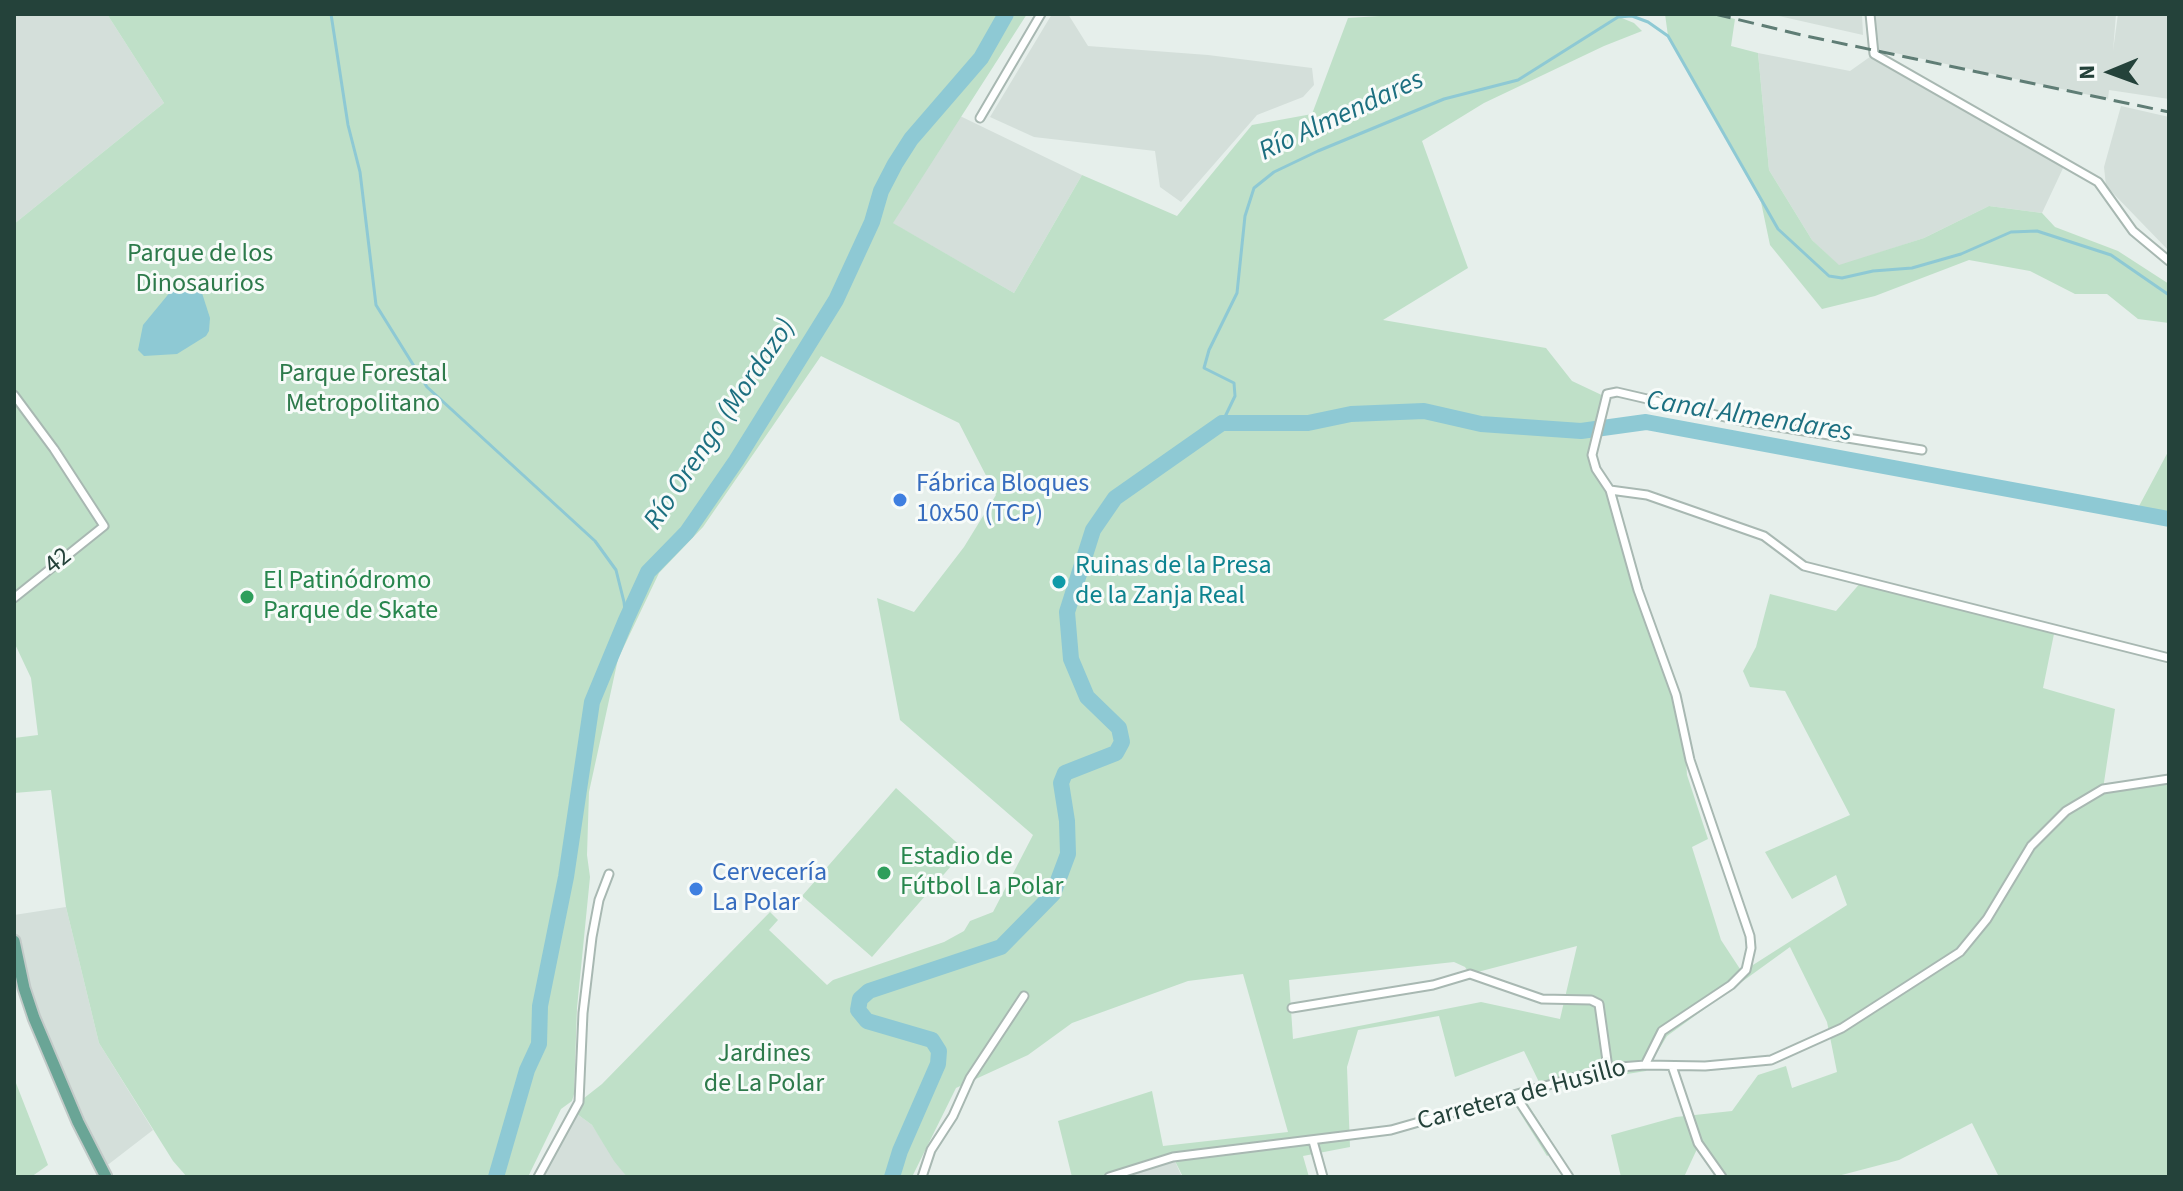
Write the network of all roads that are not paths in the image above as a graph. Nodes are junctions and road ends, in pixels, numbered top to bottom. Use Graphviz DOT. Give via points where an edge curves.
graph roads {
  1 [pos="1041,14"];
  2 [pos="1870,14"];
  3 [pos="980,118"];
  4 [pos="2169,261"];
  5 [pos="14,395"];
  6 [pos="1922,450"];
  7 [pos="1610,490"];
  8 [pos="14,598"];
  9 [pos="2169,658"];
  10 [pos="2169,779"];
  11 [pos="609,874"];
  12 [pos="14,941"];
  13 [pos="1024,996"];
  14 [pos="1292,1008"];
  15 [pos="1645,1065"];
  16 [pos="1672,1066"];
  17 [pos="1608,1068"];
  18 [pos="1515,1095"];
  19 [pos="1313,1141"];
  20 [pos="1566,1176"];
  21 [pos="106,1177"];
  22 [pos="538,1177"];
  23 [pos="922,1177"];
  24 [pos="1109,1177"];
  25 [pos="1323,1177"];
  26 [pos="1722,1177"];
  1 -- 3 [label="street"];
  2 -- 4 [label="street" via="1874,54 2098,182 2133,231"];
  5 -- 8 [label="street, 42" via="104,526"];
  6 -- 7 [label="street" via="1742,421 1617,392 1607,394 1592,455"];
  7 -- 9 [label="street" via="1647,495 1764,536 1804,566"];
  7 -- 15 [label="street" via="1751,948 1746,970 1662,1031"];
  10 -- 16 [label="street, Carretera de Husillo" via="2103,789 2066,811 2031,846 1987,919 1960,952 1842,1028 1771,1060"];
  11 -- 22 [label="street" via="592,937 579,1102"];
  12 -- 21 [label="main road" via="34,1018"];
  13 -- 23 [label="street" via="970,1078"];
  14 -- 17 [label="street" via="1470,974 1542,999 1599,1004"];
  15 -- 16 [label="street, Carretera de Husillo"];
  15 -- 17 [label="street, Carretera de Husillo"];
  16 -- 26 [label="street" via="1698,1143"];
  17 -- 18 [label="street, Carretera de Husillo"];
  18 -- 19 [label="street, Carretera de Husillo" via="1408,1127"];
  18 -- 20 [label="street"];
  19 -- 24 [label="street, Carretera de Husillo" via="1173,1157"];
  19 -- 25 [label="street"];
}
